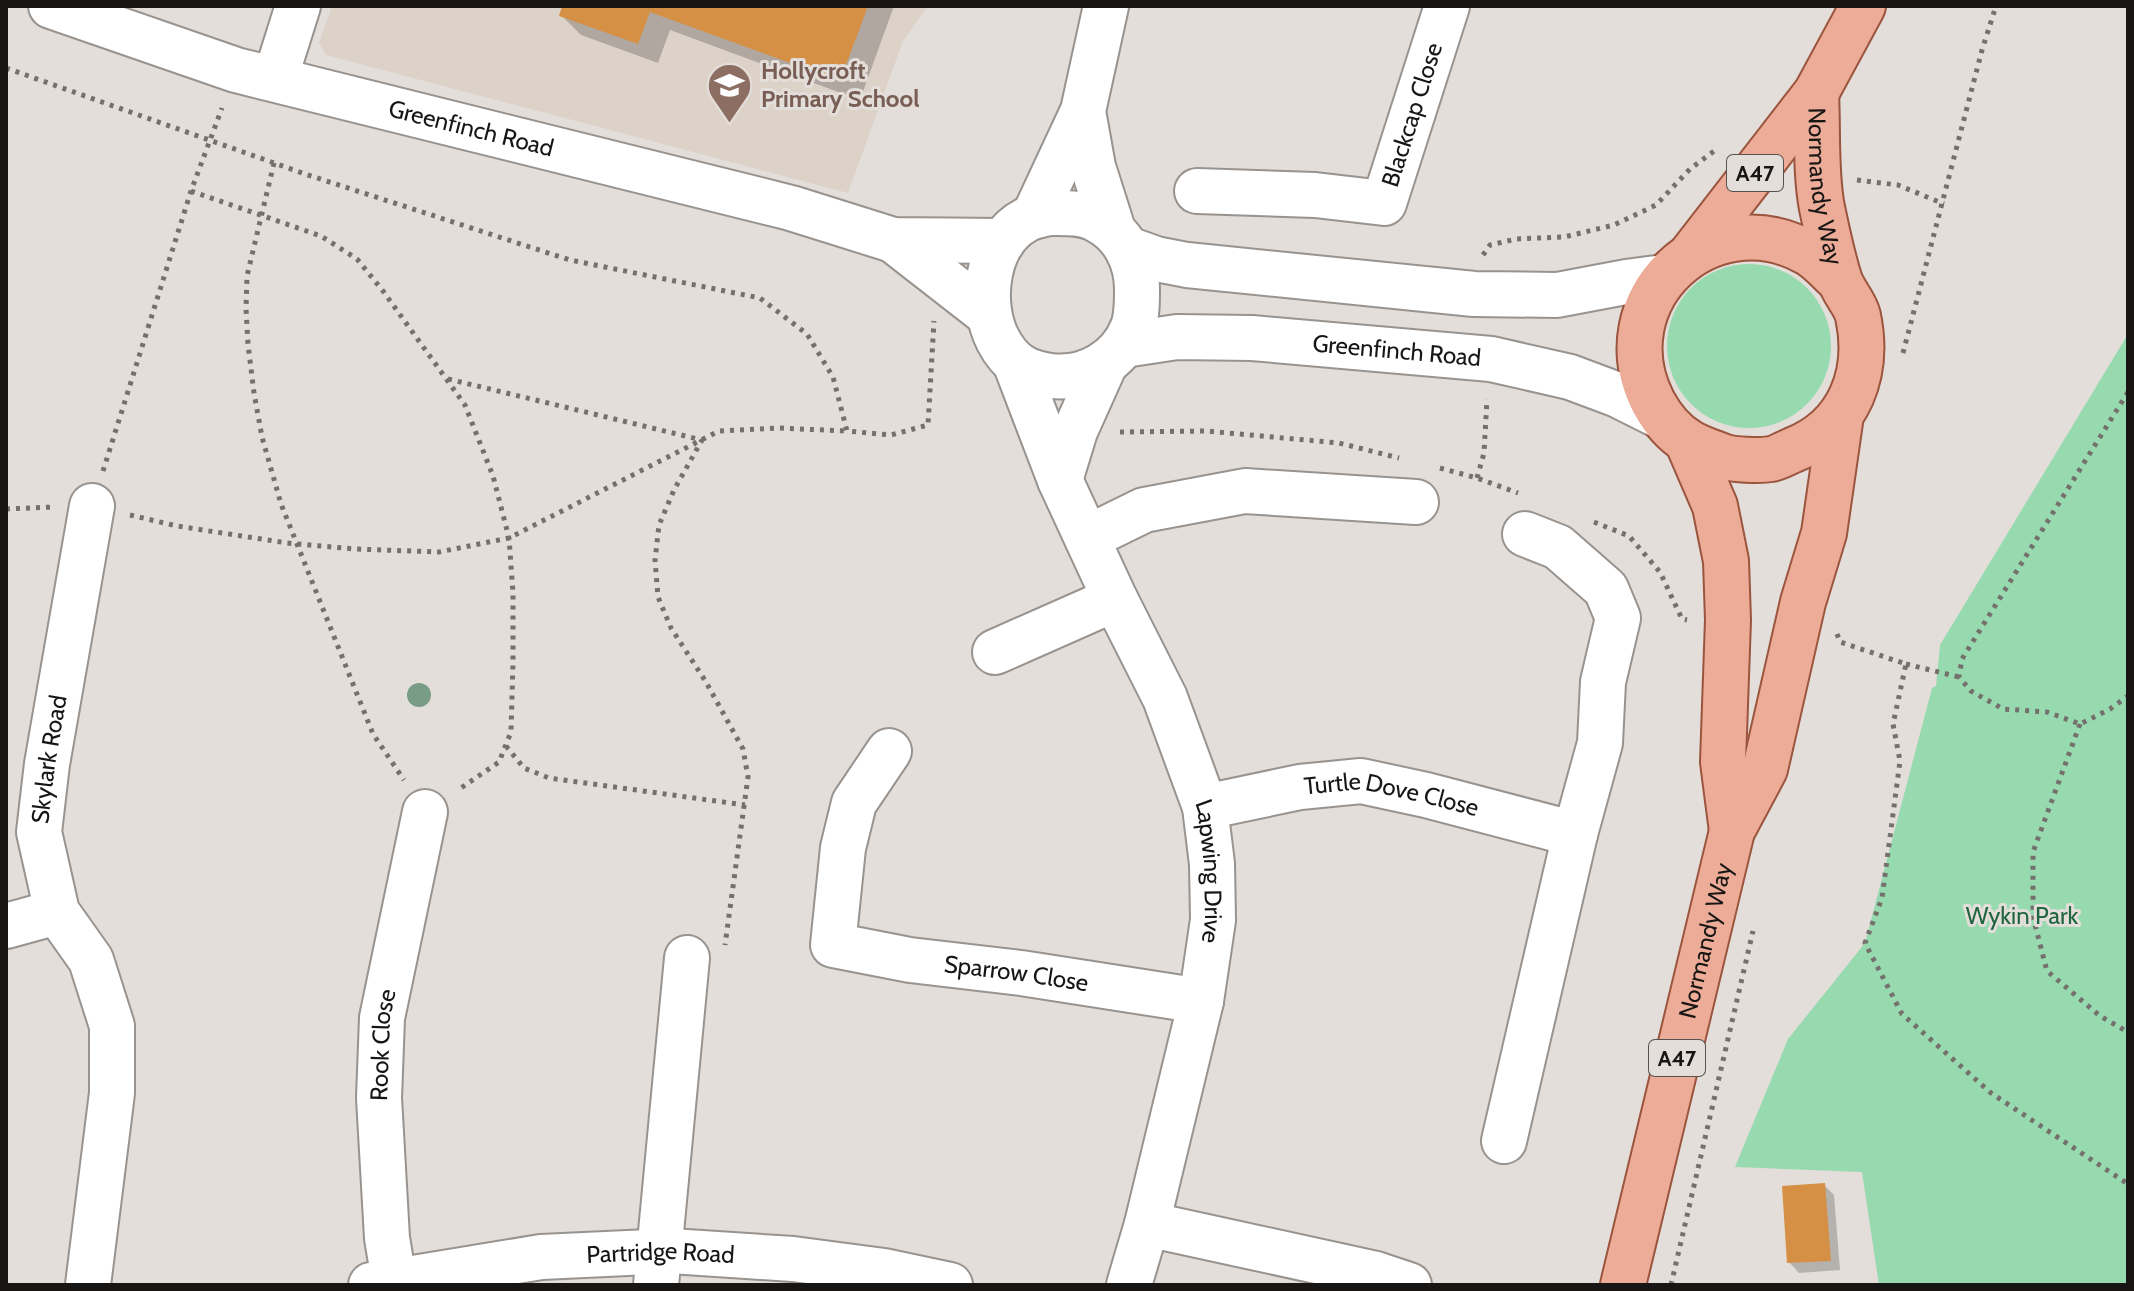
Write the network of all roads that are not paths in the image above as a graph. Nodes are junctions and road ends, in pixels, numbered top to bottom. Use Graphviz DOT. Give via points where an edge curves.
graph roads {
  1 [pos="51,6"];
  2 [pos="298,6"];
  3 [pos="1106,6"];
  4 [pos="1447,6"];
  5 [pos="1863,6"];
  6 [pos="255,74"];
  7 [pos="1816,93"];
  8 [pos="1083,111"];
  9 [pos="1197,191"];
  10 [pos="1019,229"];
  11 [pos="893,240"];
  12 [pos="1121,240"];
  13 [pos="1678,265"];
  14 [pos="1840,281"];
  15 [pos="988,314"];
  16 [pos="1114,354"];
  17 [pos="1016,365"];
  18 [pos="1841,415"];
  19 [pos="1674,429"];
  20 [pos="1060,480"];
  21 [pos="1416,502"];
  22 [pos="92,506"];
  23 [pos="1525,534"];
  24 [pos="1087,538"];
  25 [pos="1115,599"];
  26 [pos="995,652"];
  27 [pos="889,751"];
  28 [pos="1205,807"];
  29 [pos="425,812"];
  30 [pos="1732,831"];
  31 [pos="1575,834"];
  32 [pos="57,912"];
  33 [pos="6,926"];
  34 [pos="706,959"];
  35 [pos="1201,1001"];
  36 [pos="1504,1141"];
  37 [pos="1147,1224"];
  38 [pos="657,1268"];
  39 [pos="791,1272"];
  40 [pos="382,1282"];
  41 [pos="88,1285"];
  42 [pos="950,1285"];
  43 [pos="1129,1285"];
  44 [pos="1409,1285"];
  45 [pos="1623,1285"];
  1 -- 6 [label="street, Greenfinch Road"];
  2 -- 6 [label="street"];
  3 -- 8 [label="street"];
  4 -- 9 [label="street, Blackcap Close" via="1384,203"];
  5 -- 7 [label="main road, Normandy Way / A47"];
  6 -- 11 [label="street, Greenfinch Road" via="791,208"];
  7 -- 13 [label="main road, Normandy Way / A47"];
  7 -- 14 [label="main road, Normandy Way / A47" via="1821,205"];
  8 -- 10 [label="street"];
  8 -- 12 [label="street" via="1093,167"];
  10 -- 11 [label="street, Greenfinch Road"];
  10 -- 12 [label="street" via="1049,213 1075,213 1095,218"];
  10 -- 15 [label="street" via="992,263"];
  11 -- 15 [label="street, Greenfinch Road"];
  12 -- 13 [label="street" via="1156,259 1187,265 1474,294 1557,295"];
  12 -- 16 [label="street" via="1137,274 1137,299 1134,324"];
  13 -- 14 [label="main road" via="1730,239 1771,239 1809,253"];
  13 -- 19 [label="main road" via="1645,309 1638,346 1643,383"];
  14 -- 18 [label="main road" via="1857,312 1863,347 1858,383"];
  15 -- 17 [label="street" via="998,341"];
  16 -- 17 [label="street" via="1089,373 1063,377"];
  16 -- 19 [label="street, Greenfinch Road" via="1177,337 1252,338 1491,359 1570,377 1618,395"];
  16 -- 20 [label="street" via="1075,431"];
  17 -- 20 [label="street, Lapwing Drive"];
  18 -- 19 [label="main road" via="1810,444 1770,459 1727,458"];
  18 -- 30 [label="main road, Normandy Way / A47" via="1824,533 1765,769"];
  19 -- 30 [label="main road, Normandy Way / A47" via="1715,506 1726,561 1723,762"];
  20 -- 24 [label="street, Lapwing Drive"];
  21 -- 24 [label="street" via="1245,491 1144,510"];
  22 -- 32 [label="street, Skylark Road" via="39,832"];
  23 -- 31 [label="street" via="1558,547 1606,589 1618,618 1603,682 1600,743"];
  24 -- 25 [label="street, Lapwing Drive"];
  25 -- 26 [label="street"];
  25 -- 28 [label="street, Lapwing Drive" via="1165,698"];
  27 -- 35 [label="street, Sparrow Close" via="854,803 843,848 833,945"];
  28 -- 31 [label="street, Turtle Dove Close" via="1300,787 1361,781"];
  28 -- 35 [label="street, Lapwing Drive" via="1213,920"];
  29 -- 40 [label="street, Rook Close" via="382,1018 379,1098 387,1238"];
  30 -- 45 [label="main road, Normandy Way / A47"];
  31 -- 36 [label="street"];
  32 -- 33 [label="street"];
  32 -- 41 [label="street, Skylark Road" via="91,960 112,1026 112,1093"];
  34 -- 38 [label="street"];
  35 -- 37 [label="street, Lapwing Drive"];
  37 -- 43 [label="street, Lapwing Drive"];
  37 -- 44 [label="street"];
  38 -- 39 [label="street, Partridge Road"];
  38 -- 40 [label="street, Partridge Road" via="541,1257"];
  39 -- 42 [label="street, Partridge Road" via="884,1271"];
}
